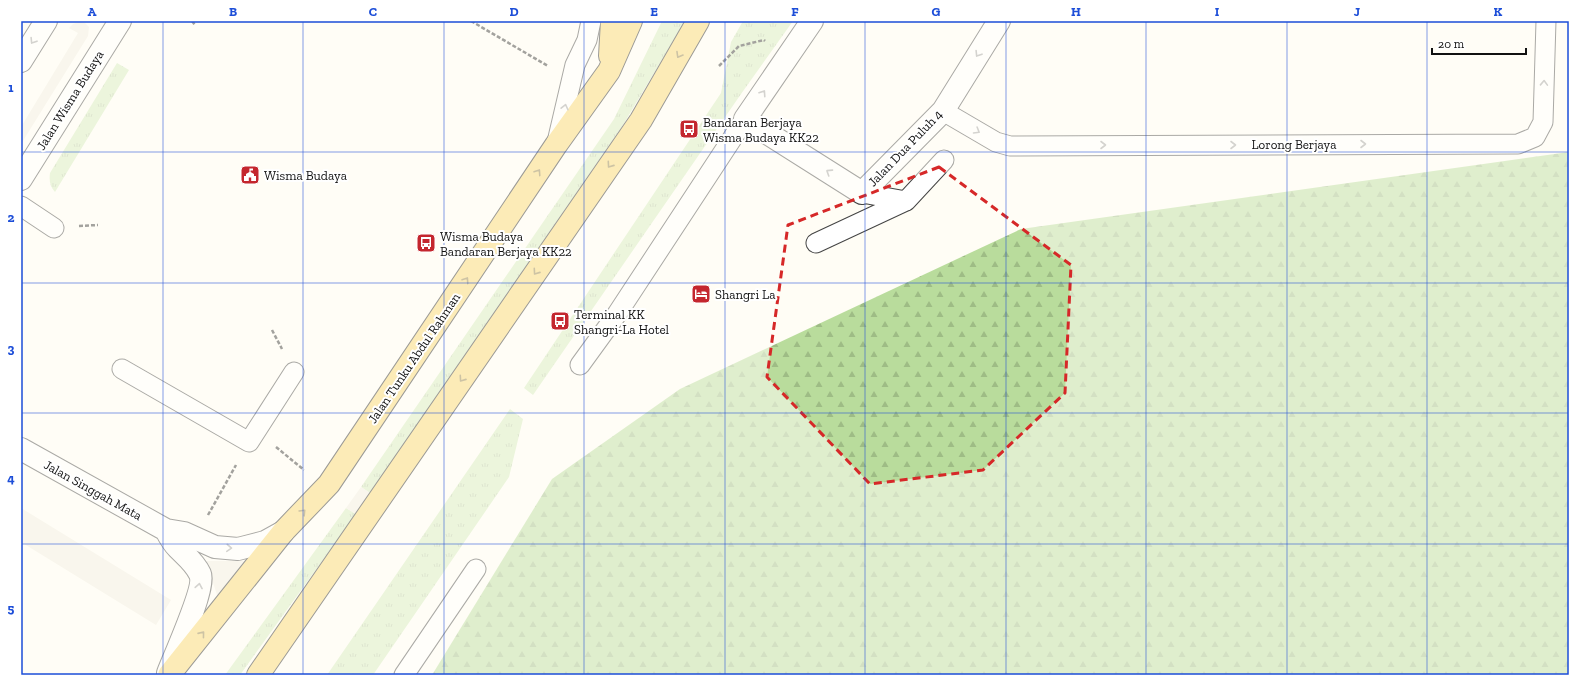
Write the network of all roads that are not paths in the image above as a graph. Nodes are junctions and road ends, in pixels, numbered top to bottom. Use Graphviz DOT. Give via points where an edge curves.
graph roads {
  1 [pos="46,21"];
  2 [pos="591,21"];
  3 [pos="612,21"];
  4 [pos="631,21"];
  5 [pos="698,21"];
  6 [pos="812,21"];
  7 [pos="999,21"];
  8 [pos="1546,21"];
  9 [pos="113,24"];
  10 [pos="21,61"];
  11 [pos="609,71"];
  12 [pos="943,111"];
  13 [pos="746,119"];
  14 [pos="556,145"];
  15 [pos="944,160"];
  16 [pos="21,179"];
  17 [pos="862,193"];
  18 [pos="906,201"];
  19 [pos="21,206"];
  20 [pos="54,228"];
  21 [pos="816,243"];
  22 [pos="580,365"];
  23 [pos="122,369"];
  24 [pos="294,372"];
  25 [pos="21,449"];
  26 [pos="166,530"];
  27 [pos="283,532"];
  28 [pos="476,569"];
  29 [pos="168,675"];
  30 [pos="258,675"];
  31 [pos="404,675"];
  1 -- 10 [label="street, one-way"];
  14 -- 2 [label="lane, one-way" via="575,65"];
  3 -- 11 [label="main road"];
  4 -- 11 [label="main road, Jalan Tunku Abdul Rahman"];
  5 -- 30 [label="main road, one-way" via="641,120"];
  13 -- 6 [label="street, one-way"];
  7 -- 12 [label="street, Jalan Dua Puluh 4, one-way"];
  12 -- 8 [label="lane, Lorong Berjaya, one-way" via="996,142 1010,146 1518,144 1535,137 1543,122"];
  9 -- 16 [label="street, Jalan Wisma Budaya"];
  11 -- 14 [label="main road, Jalan Tunku Abdul Rahman"];
  12 -- 17 [label="street, Jalan Dua Puluh 4"];
  17 -- 13 [label="street, one-way"];
  13 -- 22 [label="lane" via="617,314"];
  27 -- 14 [label="main road, Jalan Tunku Abdul Rahman, one-way" via="329,484"];
  15 -- 18 [label="lane"];
  17 -- 18 [label="lane"];
  18 -- 21 [label="lane"];
  19 -- 20 [label="lane"];
  23 -- 24 [label="lane" via="253,436"];
  25 -- 26 [label="street, Jalan Singgah Mata"];
  26 -- 27 [label="street, Jalan Singgah Mata, one-way" via="184,533 214,547 238,549 265,542"];
  29 -- 26 [label="street, one-way" via="195,603 201,575 192,561 176,547"];
  29 -- 27 [label="main road, Jalan Tunku Abdul Rahman, one-way"];
  28 -- 31 [label="lane"];
}
